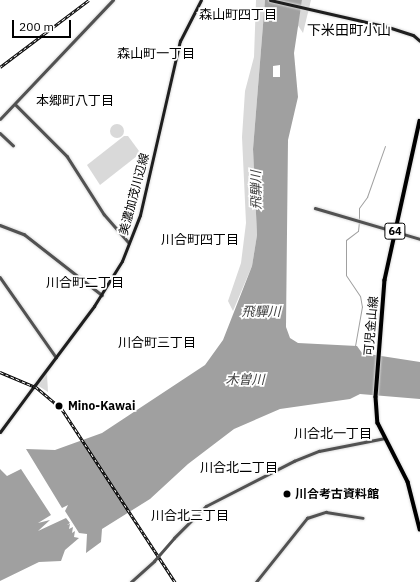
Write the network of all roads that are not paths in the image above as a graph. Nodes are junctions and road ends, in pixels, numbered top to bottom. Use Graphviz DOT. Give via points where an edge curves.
graph roads {
  1 [pos="114,0"];
  2 [pos="201,0"];
  3 [pos="270,0"];
  4 [pos="420,41"];
  5 [pos="15,104"];
  6 [pos="0,119"];
  7 [pos="420,121"];
  8 [pos="0,133"];
  9 [pos="13,145"];
  10 [pos="315,208"];
  11 [pos="0,225"];
  12 [pos="394,232"];
  13 [pos="420,239"];
  14 [pos="130,243"];
  15 [pos="0,277"];
  16 [pos="102,295"];
  17 [pos="56,357"];
  18 [pos="0,432"];
  19 [pos="385,438"];
  20 [pos="363,518"];
  21 [pos="420,529"];
  22 [pos="130,582"];
  23 [pos="256,582"];
  1 -- 5 [label="street"];
  2 -- 14 [label="main road, 美濃加茂川辺線" via="180,41 140,215"];
  3 -- 4 [label="main road" via="305,6 408,32"];
  5 -- 6 [label="street"];
  5 -- 14 [label="street" via="67,156 104,214"];
  7 -- 12 [label="main road, 可児金山線 / 64"];
  8 -- 9 [label="street"];
  10 -- 12 [label="street"];
  11 -- 16 [label="street" via="24,234"];
  12 -- 13 [label="street"];
  12 -- 19 [label="main road, 可児金山線 / 64" via="385,280 379,342 378,420"];
  14 -- 16 [label="main road, 美濃加茂川辺線"];
  15 -- 17 [label="street"];
  16 -- 17 [label="main road, 美濃加茂川辺線"];
  17 -- 18 [label="main road, 美濃加茂川辺線"];
  19 -- 21 [label="main road, 可児金山線 / 64" via="408,482"];
  19 -- 22 [label="street, bridge" via="319,451 206,506 154,561"];
  20 -- 23 [label="street" via="326,512 308,518"];
}
